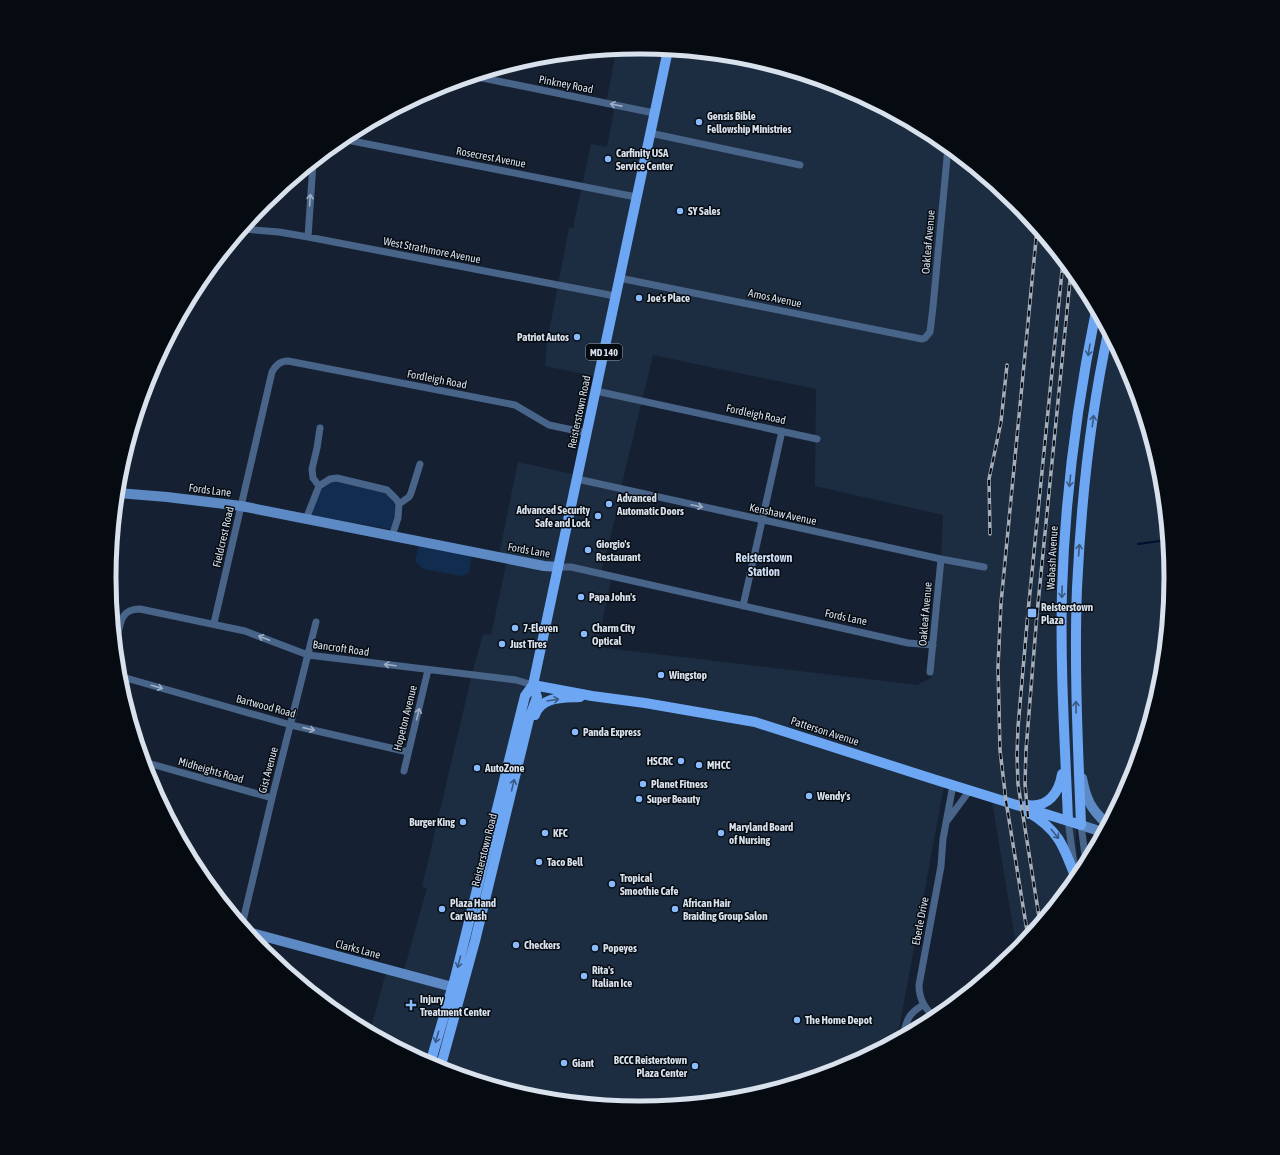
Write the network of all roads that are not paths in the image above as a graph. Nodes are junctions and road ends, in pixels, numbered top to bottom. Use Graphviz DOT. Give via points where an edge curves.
graph roads {
  1 [pos="667,55"];
  2 [pos="484,78"];
  3 [pos="654,113"];
  4 [pos="650,133"];
  5 [pos="351,141"];
  6 [pos="947,154"];
  7 [pos="800,165"];
  8 [pos="313,169"];
  9 [pos="636,197"];
  10 [pos="248,229"];
  11 [pos="308,237"];
  12 [pos="619,278"];
  13 [pos="615,296"];
  14 [pos="1095,319"];
  15 [pos="925,338"];
  16 [pos="1107,340"];
  17 [pos="279,363"];
  18 [pos="596,390"];
  19 [pos="320,428"];
  20 [pos="782,431"];
  21 [pos="587,433"];
  22 [pos="817,439"];
  23 [pos="420,464"];
  24 [pos="577,480"];
  25 [pos="319,486"];
  26 [pos="124,493"];
  27 [pos="398,504"];
  28 [pos="241,506"];
  29 [pos="306,519"];
  30 [pos="762,520"];
  31 [pos="392,536"];
  32 [pos="940,559"];
  33 [pos="558,567"];
  34 [pos="984,567"];
  35 [pos="743,606"];
  36 [pos="316,622"];
  37 [pos="214,623"];
  38 [pos="119,628"];
  39 [pos="933,645"];
  40 [pos="308,655"];
  41 [pos="428,670"];
  42 [pos="930,672"];
  43 [pos="127,678"];
  44 [pos="533,685"];
  45 [pos="592,696"];
  46 [pos="291,725"];
  47 [pos="1078,746"];
  48 [pos="1065,748"];
  49 [pos="408,752"];
  50 [pos="151,764"];
  51 [pos="518,767"];
  52 [pos="404,772"];
  53 [pos="953,785"];
  54 [pos="970,790"];
  55 [pos="272,798"];
  56 [pos="1012,803"];
  57 [pos="1068,820"];
  58 [pos="1103,821"];
  59 [pos="946,823"];
  60 [pos="1081,825"];
  61 [pos="1098,831"];
  62 [pos="486,852"];
  63 [pos="1085,853"];
  64 [pos="1075,869"];
  65 [pos="1073,871"];
  66 [pos="487,890"];
  67 [pos="243,920"];
  68 [pos="257,934"];
  69 [pos="457,988"];
  70 [pos="923,1005"];
  71 [pos="930,1013"];
  72 [pos="905,1029"];
  73 [pos="432,1058"];
  74 [pos="442,1062"];
  1 -- 3 [label="main road, Reisterstown Road / MD 140"];
  3 -- 2 [label="street, Pinkney Road, one-way"];
  3 -- 4 [label="main road, Reisterstown Road / MD 140"];
  4 -- 7 [label="street"];
  4 -- 9 [label="main road, Reisterstown Road / MD 140"];
  5 -- 9 [label="street, Rosecrest Avenue"];
  6 -- 15 [label="street, Oakleaf Avenue" via="930,332"];
  11 -- 8 [label="street, one-way"];
  9 -- 12 [label="main road, Reisterstown Road / MD 140"];
  10 -- 11 [label="street, West Strathmore Avenue"];
  11 -- 13 [label="street, West Strathmore Avenue"];
  12 -- 13 [label="main road, Reisterstown Road / MD 140"];
  12 -- 15 [label="street, Amos Avenue" via="837,323"];
  13 -- 18 [label="main road, Reisterstown Road / MD 140"];
  14 -- 48 [label="main road, Wabash Avenue, one-way" via="1073,451 1064,549 1061,652"];
  47 -- 16 [label="main road, one-way" via="1076,652 1079,556 1090,442"];
  17 -- 21 [label="street, Fordleigh Road" via="288,361 514,406 545,423"];
  17 -- 28 [label="street, Fieldcrest Road" via="272,372"];
  18 -- 20 [label="street, Fordleigh Road"];
  18 -- 21 [label="main road, Reisterstown Road / MD 140"];
  19 -- 25 [label="street" via="312,469 313,478"];
  20 -- 22 [label="street, Fordleigh Road"];
  20 -- 30 [label="street"];
  21 -- 24 [label="main road, Reisterstown Road / MD 140"];
  23 -- 27 [label="street" via="411,493"];
  24 -- 30 [label="street, Kenshaw Avenue, one-way"];
  24 -- 33 [label="main road, Reisterstown Road / MD 140"];
  25 -- 27 [label="street" via="337,478 387,490"];
  25 -- 29 [label="street"];
  26 -- 28 [label="street, Fords Lane"];
  27 -- 31 [label="street" via="398,518"];
  28 -- 29 [label="street, Fords Lane"];
  28 -- 37 [label="street, Fieldcrest Road"];
  29 -- 31 [label="street, Fords Lane"];
  30 -- 32 [label="street, Kenshaw Avenue"];
  30 -- 35 [label="street"];
  31 -- 33 [label="street, Fords Lane"];
  32 -- 34 [label="street, Kenshaw Avenue"];
  32 -- 39 [label="street, Oakleaf Avenue"];
  33 -- 35 [label="street, Fords Lane" via="575,568"];
  33 -- 44 [label="main road, Reisterstown Road / MD 140"];
  35 -- 39 [label="street, Fords Lane" via="908,643"];
  36 -- 40 [label="street, Gist Avenue"];
  37 -- 38 [label="street, Bancroft Road" via="135,609 127,612"];
  40 -- 37 [label="street, Bancroft Road, one-way" via="245,631"];
  39 -- 42 [label="street, Oakleaf Avenue"];
  41 -- 40 [label="street, Bancroft Road, one-way"];
  40 -- 46 [label="street, Gist Avenue"];
  41 -- 44 [label="street, Bancroft Road" via="516,680"];
  49 -- 41 [label="street, Hopeton Avenue, one-way"];
  43 -- 46 [label="street, Bartwood Road, one-way"];
  44 -- 45 [label="main road, Patterson Avenue"];
  44 -- 51 [label="main road, Reisterstown Road / MD 140" via="537,697"];
  44 -- 62 [label="main road, Reisterstown Road / MD 140" via="525,696"];
  51 -- 45 [label="main road, one-way" via="536,712 543,703"];
  45 -- 53 [label="main road, Patterson Avenue" via="755,722"];
  46 -- 49 [label="street, Bartwood Road, one-way"];
  46 -- 55 [label="street, Gist Avenue"];
  47 -- 58 [label="street" via="1087,801"];
  47 -- 60 [label="main road"];
  48 -- 56 [label="main road" via="1061,783 1053,797 1032,806"];
  48 -- 57 [label="main road, Wabash Avenue"];
  49 -- 52 [label="street, Hopeton Avenue"];
  50 -- 55 [label="street, Midheights Road"];
  66 -- 51 [label="main road, Reisterstown Road / MD 140, one-way"];
  53 -- 54 [label="main road, Patterson Avenue"];
  53 -- 59 [label="street, Eberle Drive"];
  54 -- 56 [label="main road, Patterson Avenue"];
  54 -- 59 [label="street, Eberle Drive"];
  55 -- 67 [label="street, Gist Avenue"];
  56 -- 57 [label="main road, Patterson Avenue"];
  56 -- 65 [label="main road, one-way" via="1038,818 1056,834"];
  57 -- 60 [label="main road, Patterson Avenue"];
  57 -- 64 [label="street, Wabash Avenue"];
  59 -- 70 [label="street, Eberle Drive" via="941,866 919,985"];
  60 -- 61 [label="street, Patterson Avenue"];
  60 -- 63 [label="street"];
  62 -- 66 [label="main road" via="490,857 486,876"];
  62 -- 69 [label="main road, Reisterstown Road / MD 140, one-way"];
  66 -- 69 [label="main road, Reisterstown Road / MD 140"];
  68 -- 69 [label="street, Clarks Lane"];
  69 -- 73 [label="main road, Reisterstown Road / MD 140, one-way"];
  69 -- 74 [label="main road, Reisterstown Road / MD 140"];
  70 -- 71 [label="street"];
  70 -- 72 [label="street" via="908,1018"];
}
